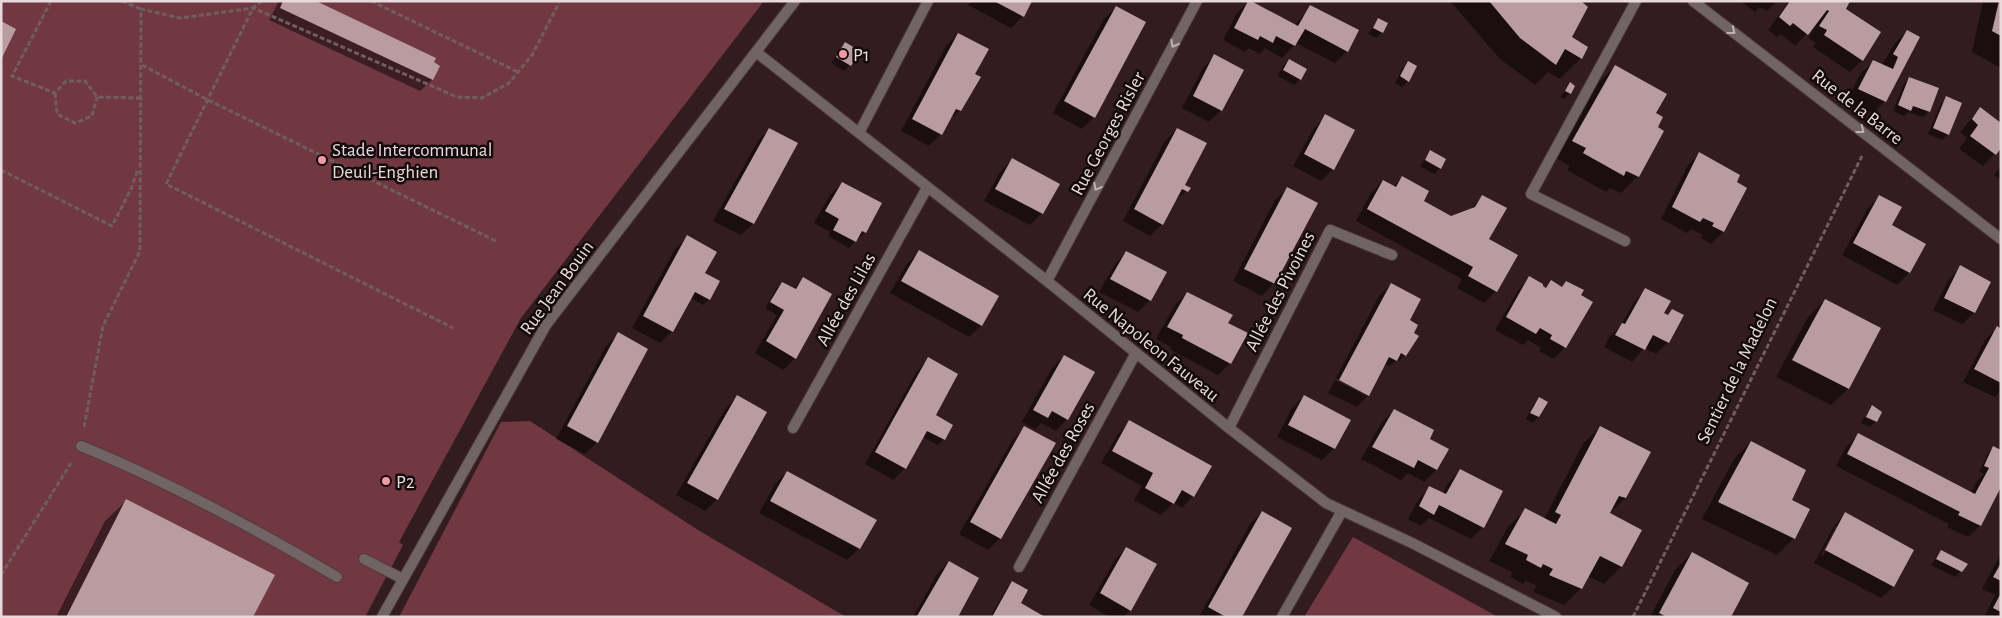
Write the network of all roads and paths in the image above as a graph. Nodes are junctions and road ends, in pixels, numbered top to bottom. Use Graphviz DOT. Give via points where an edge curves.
graph roads {
  1 [pos="52,1"];
  2 [pos="122,1"];
  3 [pos="262,1"];
  4 [pos="371,1"];
  5 [pos="560,1"];
  6 [pos="795,1"];
  7 [pos="928,1"];
  8 [pos="1197,1"];
  9 [pos="1636,1"];
  10 [pos="1693,1"];
  11 [pos="253,8"];
  12 [pos="141,9"];
  13 [pos="756,52"];
  14 [pos="142,65"];
  15 [pos="518,72"];
  16 [pos="55,93"];
  17 [pos="97,97"];
  18 [pos="141,98"];
  19 [pos="208,100"];
  20 [pos="859,133"];
  21 [pos="1871,138"];
  22 [pos="139,166"];
  23 [pos="1,170"];
  24 [pos="927,188"];
  25 [pos="2001,239"];
  26 [pos="496,241"];
  27 [pos="1625,241"];
  28 [pos="1392,255"];
  29 [pos="1047,281"];
  30 [pos="453,328"];
  31 [pos="1136,353"];
  32 [pos="793,428"];
  33 [pos="1229,428"];
  34 [pos="81,446"];
  35 [pos="1342,511"];
  36 [pos="364,559"];
  37 [pos="1019,567"];
  38 [pos="1,575"];
  39 [pos="337,577"];
  40 [pos="403,579"];
  41 [pos="382,617"];
  42 [pos="1282,617"];
  43 [pos="1556,617"];
  44 [pos="1633,617"];
  1 -- 16 [label="path" via="12,76"];
  2 -- 12 [label="path"];
  3 -- 11 [label="path"];
  4 -- 15 [label="path"];
  5 -- 15 [label="path" via="532,55"];
  6 -- 13 [label="street, Rue Jean Bouin"];
  7 -- 20 [label="street"];
  8 -- 29 [label="street, Rue Georges Risler, one-way"];
  9 -- 27 [label="street" via="1531,194"];
  10 -- 21 [label="street, Rue de la Barre, one-way"];
  11 -- 12 [label="path" via="180,18"];
  11 -- 15 [label="path" via="458,97 482,98 509,83"];
  11 -- 19 [label="path"];
  12 -- 14 [label="path"];
  13 -- 20 [label="street, Rue Napoleon Fauveau"];
  13 -- 40 [label="street, Rue Jean Bouin" via="546,325"];
  14 -- 18 [label="path"];
  14 -- 19 [label="path"];
  16 -- 17 [label="path" via="66,81 85,81"];
  16 -- 17 [label="path" via="57,114 74,124 92,116"];
  17 -- 18 [label="path"];
  18 -- 22 [label="path"];
  19 -- 26 [label="path"];
  19 -- 30 [label="path" via="166,184"];
  20 -- 24 [label="street, Rue Napoleon Fauveau"];
  21 -- 25 [label="street, Rue de la Barre"];
  21 -- 44 [label="path, Sentier de la Madelon"];
  22 -- 23 [label="path" via="112,226"];
  22 -- 34 [label="path" via="140,251 104,326"];
  24 -- 29 [label="street, Rue Napoleon Fauveau"];
  24 -- 32 [label="street, Allée des Lilas"];
  28 -- 33 [label="street, Allée des Pivoines" via="1330,230"];
  29 -- 31 [label="street, Rue Napoleon Fauveau"];
  31 -- 33 [label="street, Rue Napoleon Fauveau"];
  31 -- 37 [label="street, Allée des Roses"];
  33 -- 35 [label="street, Rue Napoleon Fauveau" via="1326,503"];
  34 -- 38 [label="path"];
  34 -- 39 [label="street" via="139,470 289,548"];
  35 -- 42 [label="street"];
  35 -- 43 [label="street, Rue Napoleon Fauveau"];
  36 -- 40 [label="street"];
  40 -- 41 [label="street, Rue Jean Bouin"];
}
